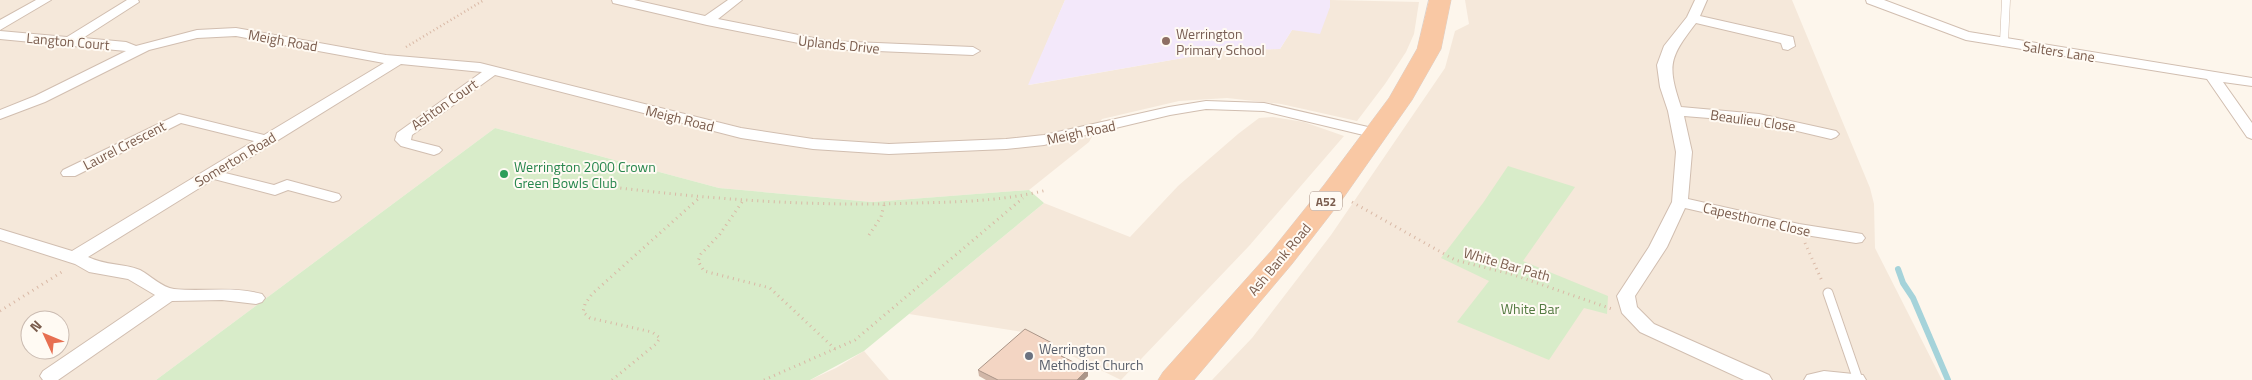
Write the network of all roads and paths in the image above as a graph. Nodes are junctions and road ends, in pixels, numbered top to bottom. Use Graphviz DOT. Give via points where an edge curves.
graph roads {
  1 [pos="45,0"];
  2 [pos="484,0"];
  3 [pos="618,0"];
  4 [pos="736,0"];
  5 [pos="1440,0"];
  6 [pos="1701,0"];
  7 [pos="1872,0"];
  8 [pos="2006,0"];
  9 [pos="133,2"];
  10 [pos="1693,18"];
  11 [pos="708,21"];
  12 [pos="0,26"];
  13 [pos="0,35"];
  14 [pos="71,40"];
  15 [pos="2004,42"];
  16 [pos="1788,46"];
  17 [pos="135,50"];
  18 [pos="973,51"];
  19 [pos="391,60"];
  20 [pos="493,70"];
  21 [pos="2211,75"];
  22 [pos="2252,82"];
  23 [pos="1675,111"];
  24 [pos="0,115"];
  25 [pos="1376,133"];
  26 [pos="1831,134"];
  27 [pos="2252,134"];
  28 [pos="266,140"];
  29 [pos="434,150"];
  30 [pos="69,173"];
  31 [pos="211,174"];
  32 [pos="604,186"];
  33 [pos="1047,190"];
  34 [pos="1334,191"];
  35 [pos="333,197"];
  36 [pos="1024,197"];
  37 [pos="699,198"];
  38 [pos="742,201"];
  39 [pos="1680,202"];
  40 [pos="884,205"];
  41 [pos="1799,229"];
  42 [pos="0,234"];
  43 [pos="869,235"];
  44 [pos="1856,238"];
  45 [pos="77,259"];
  46 [pos="1828,293"];
  47 [pos="168,295"];
  48 [pos="256,298"];
  49 [pos="1628,310"];
  50 [pos="0,311"];
  51 [pos="834,349"];
  52 [pos="50,376"];
  53 [pos="612,380"];
  54 [pos="764,380"];
  55 [pos="1175,380"];
  56 [pos="1762,380"];
  57 [pos="1814,380"];
  58 [pos="1857,380"];
  1 -- 12 [label="street, Langton Court"];
  2 -- 19 [label="path"];
  3 -- 11 [label="street, Uplands Drive"];
  4 -- 11 [label="street"];
  5 -- 25 [label="highway, Ash Bank Road / A52" via="1429,49 1400,100"];
  6 -- 10 [label="street"];
  7 -- 15 [label="street, Salters Lane" via="1966,36"];
  8 -- 15 [label="lane"];
  9 -- 14 [label="street"];
  10 -- 16 [label="street" via="1788,40"];
  10 -- 23 [label="street" via="1671,46 1664,65"];
  11 -- 18 [label="street, Uplands Drive" via="829,45"];
  13 -- 14 [label="street, Langton Court"];
  14 -- 17 [label="street, Langton Court" via="126,46"];
  15 -- 21 [label="street, Salters Lane"];
  17 -- 19 [label="street, Meigh Road" via="182,37 236,32"];
  17 -- 24 [label="street, Meigh Road" via="80,80"];
  19 -- 20 [label="street, Meigh Road"];
  19 -- 28 [label="street, Somerton Road"];
  20 -- 25 [label="street, Meigh Road" via="740,134 851,147 928,148 1044,140 1206,105 1264,107"];
  20 -- 29 [label="street, Ashton Court" via="405,133 403,140 406,143"];
  21 -- 22 [label="street, Salters Lane"];
  21 -- 27 [label="street"];
  23 -- 26 [label="street, Beaulieu Close" via="1759,118"];
  23 -- 39 [label="street" via="1684,152"];
  25 -- 34 [label="highway, Ash Bank Road / A52"];
  28 -- 30 [label="street, Laurel Crescent" via="179,118"];
  28 -- 31 [label="street, Somerton Road"];
  31 -- 35 [label="street" via="275,190 287,185"];
  31 -- 45 [label="street, Somerton Road"];
  32 -- 37 [label="path"];
  33 -- 36 [label="path"];
  34 -- 49 [label="path, White Bar Path" via="1455,260 1511,274 1610,309"];
  34 -- 55 [label="highway, Ash Bank Road / A52" via="1282,257"];
  36 -- 40 [label="path"];
  36 -- 51 [label="path" via="866,332"];
  37 -- 38 [label="path"];
  37 -- 53 [label="path" via="592,294 585,304 583,312 590,318 652,332 660,338"];
  38 -- 40 [label="path"];
  38 -- 51 [label="path" via="720,234 701,254 700,267 770,288"];
  39 -- 41 [label="street, Capesthorne Close"];
  39 -- 49 [label="street" via="1658,247 1628,290"];
  40 -- 43 [label="path" via="881,217"];
  41 -- 44 [label="street, Capesthorne Close" via="1839,243"];
  41 -- 46 [label="path"];
  42 -- 45 [label="street"];
  45 -- 47 [label="street" via="95,268 133,274"];
  45 -- 50 [label="path"];
  46 -- 58 [label="lane"];
  47 -- 48 [label="street" via="222,294"];
  47 -- 52 [label="street"];
  49 -- 56 [label="street" via="1639,322 1656,332"];
  51 -- 54 [label="path"];
  57 -- 58 [label="street"];
}
